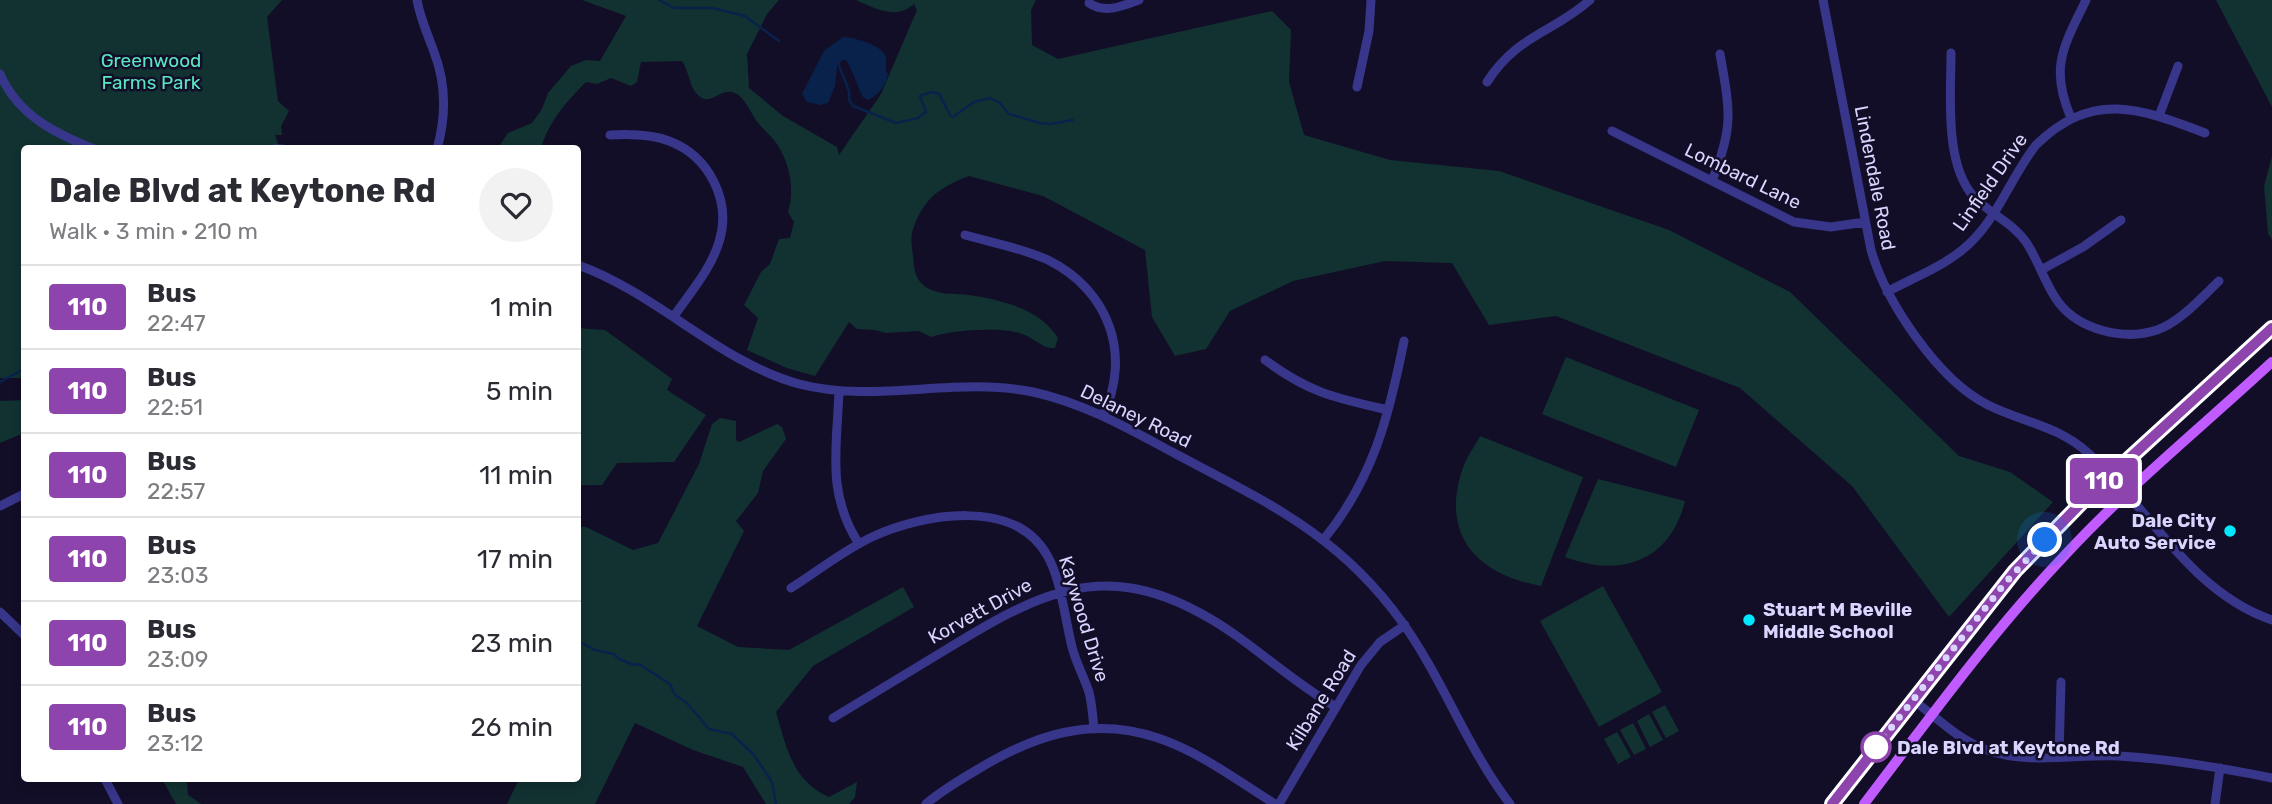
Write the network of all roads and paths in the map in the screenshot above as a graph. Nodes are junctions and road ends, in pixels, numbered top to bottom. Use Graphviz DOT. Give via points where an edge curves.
graph roads {
  1 [pos="417,0"];
  2 [pos="1139,0"];
  3 [pos="1370,0"];
  4 [pos="1590,0"];
  5 [pos="1823,0"];
  6 [pos="2086,0"];
  7 [pos="1089,3"];
  8 [pos="1951,53"];
  9 [pos="1720,54"];
  10 [pos="2178,66"];
  11 [pos="0,74"];
  12 [pos="1487,82"];
  13 [pos="1357,87"];
  14 [pos="2160,116"];
  15 [pos="2071,118"];
  16 [pos="1612,131"];
  17 [pos="2205,134"];
  18 [pos="610,135"];
  19 [pos="85,145"];
  20 [pos="438,145"];
  21 [pos="1712,181"];
  22 [pos="1993,212"];
  23 [pos="2121,220"];
  24 [pos="1865,222"];
  25 [pos="965,234"];
  26 [pos="581,266"];
  27 [pos="2041,270"];
  28 [pos="2220,281"];
  29 [pos="1887,292"];
  30 [pos="674,316"];
  31 [pos="2272,328"];
  32 [pos="1404,341"];
  33 [pos="1265,360"];
  34 [pos="2272,362"];
  35 [pos="839,391"];
  36 [pos="1388,410"];
  37 [pos="1103,415"];
  38 [pos="2110,476"];
  39 [pos="2127,494"];
  40 [pos="21,496"];
  41 [pos="0,506"];
  42 [pos="1324,538"];
  43 [pos="859,544"];
  44 [pos="791,588"];
  45 [pos="1059,592"];
  46 [pos="0,612"];
  47 [pos="2272,620"];
  48 [pos="1405,625"];
  49 [pos="21,632"];
  50 [pos="2061,682"];
  51 [pos="1912,699"];
  52 [pos="1335,707"];
  53 [pos="1933,714"];
  54 [pos="833,718"];
  55 [pos="1094,729"];
  56 [pos="2059,756"];
  57 [pos="2220,768"];
  58 [pos="2272,778"];
  59 [pos="107,782"];
  60 [pos="118,804"];
  61 [pos="926,804"];
  62 [pos="1277,804"];
  63 [pos="1510,804"];
  64 [pos="1832,804"];
  65 [pos="1864,804"];
  66 [pos="2215,804"];
  1 -- 20 [label="street" via="443,85"];
  2 -- 7 [label="street" via="1104,9"];
  3 -- 13 [label="street" via="1369,31"];
  4 -- 12 [label="street" via="1516,48"];
  5 -- 24 [label="street, Lindendale Road"];
  6 -- 15 [label="street" via="2060,63 2062,92"];
  8 -- 22 [label="street" via="1955,159 1970,192"];
  9 -- 21 [label="street" via="1729,125"];
  10 -- 14 [label="street"];
  11 -- 19 [label="street" via="28,114"];
  14 -- 15 [label="street, Linfield Drive" via="2113,108"];
  14 -- 17 [label="street, Linfield Drive"];
  15 -- 22 [label="street, Linfield Drive" via="2026,156"];
  16 -- 21 [label="street, Lombard Lane"];
  18 -- 30 [label="street" via="657,137 680,146 703,165 720,194 723,219 719,242"];
  21 -- 24 [label="street, Lombard Lane" via="1794,222 1831,227"];
  22 -- 27 [label="street" via="2019,233"];
  22 -- 29 [label="street, Linfield Drive" via="1949,260"];
  23 -- 27 [label="street"];
  24 -- 29 [label="street, Lindendale Road"];
  25 -- 37 [label="street" via="1048,260 1078,280 1098,302 1111,330 1116,361 1113,390"];
  26 -- 30 [label="street, Delaney Road" via="620,283"];
  27 -- 28 [label="street" via="2071,316 2097,328 2129,334 2158,330"];
  29 -- 38 [label="street, Lindendale Road" via="1936,361 1961,387 1988,405 2067,437"];
  30 -- 35 [label="street, Delaney Road" via="770,374"];
  31 -- 38 [label="main road"];
  32 -- 36 [label="street"];
  33 -- 36 [label="street" via="1314,391"];
  34 -- 39 [label="main road"];
  35 -- 37 [label="street, Delaney Road" via="1006,388 1054,397"];
  35 -- 43 [label="street" via="836,489"];
  36 -- 42 [label="street" via="1366,476"];
  37 -- 42 [label="street, Delaney Road"];
  38 -- 39 [label="street, Lindendale Road"];
  38 -- 51 [label="main road" via="2015,571"];
  39 -- 47 [label="street, Lindendale Road" via="2206,581 2241,606"];
  39 -- 53 [label="main road" via="2025,598"];
  40 -- 41 [label="street"];
  42 -- 48 [label="street, Delaney Road" via="1372,583"];
  43 -- 44 [label="street, Kaywood Drive"];
  43 -- 45 [label="street, Kaywood Drive" via="914,521 999,518 1018,526 1043,548"];
  45 -- 52 [label="street, Korvett Drive" via="1118,586 1179,602 1236,634"];
  45 -- 54 [label="street, Korvett Drive" via="1001,616"];
  45 -- 55 [label="street, Kaywood Drive" via="1074,658 1088,691"];
  46 -- 49 [label="street"];
  48 -- 52 [label="street, Kilbane Road" via="1370,653"];
  48 -- 63 [label="street, Delaney Road" via="1490,777"];
  50 -- 56 [label="street"];
  51 -- 53 [label="street"];
  51 -- 64 [label="main road"];
  52 -- 62 [label="street, Kilbane Road"];
  53 -- 56 [label="street" via="1960,737 1986,750 2014,757"];
  53 -- 65 [label="main road"];
  55 -- 61 [label="street" via="1053,734 1016,747"];
  55 -- 62 [label="street" via="1128,730 1169,742"];
  56 -- 57 [label="street" via="2151,758"];
  57 -- 58 [label="street"];
  57 -- 66 [label="street"];
  59 -- 60 [label="street"];
}
